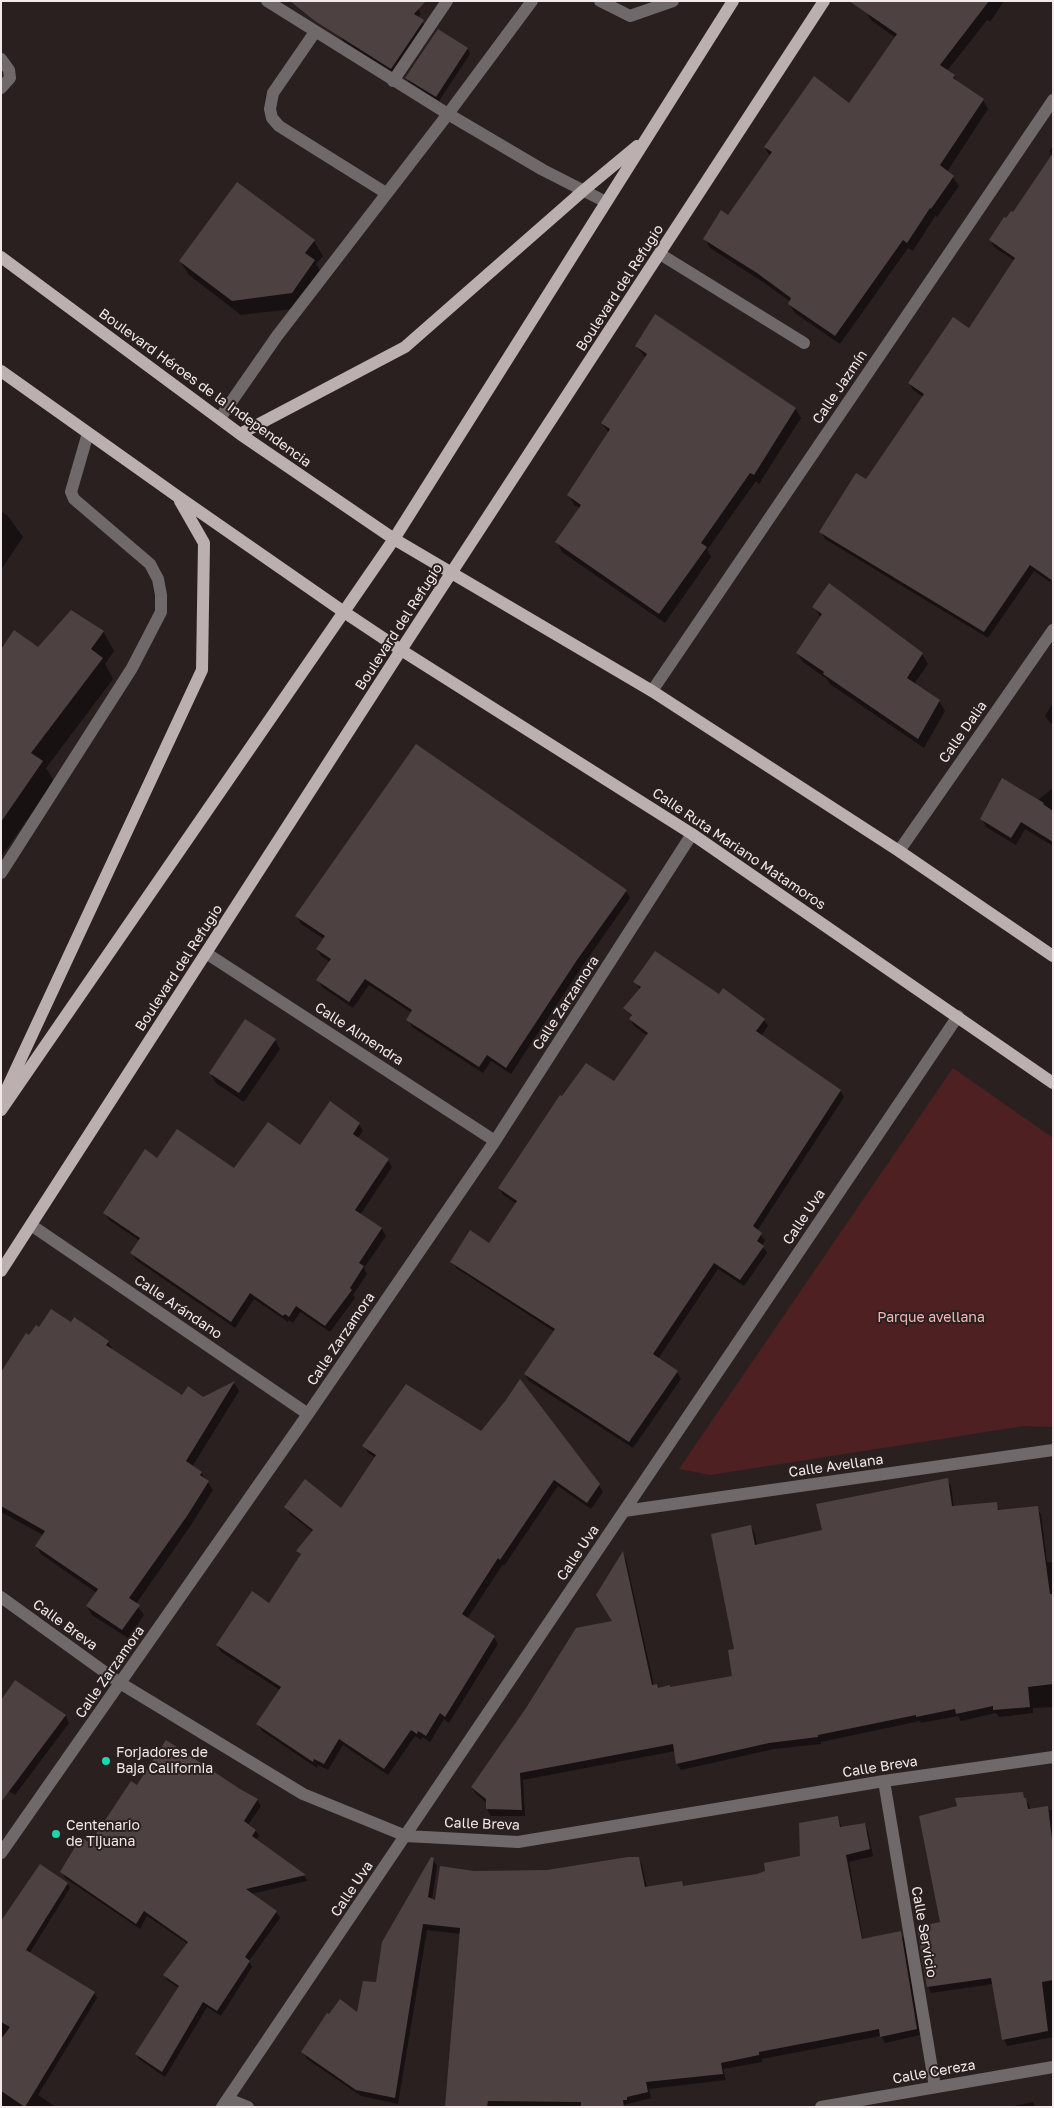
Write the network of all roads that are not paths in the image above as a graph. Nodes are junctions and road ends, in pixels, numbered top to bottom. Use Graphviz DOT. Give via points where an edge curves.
graph roads {
  1 [pos="267,1"];
  2 [pos="447,1"];
  3 [pos="532,1"];
  4 [pos="600,1"];
  5 [pos="674,1"];
  6 [pos="733,1"];
  7 [pos="824,1"];
  8 [pos="286,6"];
  9 [pos="315,32"];
  10 [pos="1,59"];
  11 [pos="393,81"];
  12 [pos="1,88"];
  13 [pos="1053,100"];
  14 [pos="448,114"];
  15 [pos="645,140"];
  16 [pos="584,190"];
  17 [pos="386,193"];
  18 [pos="606,202"];
  19 [pos="660,254"];
  20 [pos="1,258"];
  21 [pos="804,343"];
  22 [pos="1,370"];
  23 [pos="220,418"];
  24 [pos="88,433"];
  25 [pos="240,434"];
  26 [pos="177,496"];
  27 [pos="394,539"];
  28 [pos="452,573"];
  29 [pos="344,612"];
  30 [pos="1053,630"];
  31 [pos="402,650"];
  32 [pos="652,691"];
  33 [pos="692,834"];
  34 [pos="899,851"];
  35 [pos="1,873"];
  36 [pos="206,953"];
  37 [pos="1053,956"];
  38 [pos="958,1016"];
  39 [pos="1053,1083"];
  40 [pos="1,1100"];
  41 [pos="1,1110"];
  42 [pos="495,1141"];
  43 [pos="31,1225"];
  44 [pos="1,1271"];
  45 [pos="308,1414"];
  46 [pos="1053,1450"];
  47 [pos="624,1510"];
  48 [pos="1,1597"];
  49 [pos="120,1683"];
  50 [pos="1053,1757"];
  51 [pos="884,1781"];
  52 [pos="406,1836"];
  53 [pos="1,1853"];
  54 [pos="1053,2067"];
  55 [pos="935,2087"];
  56 [pos="225,2103"];
  57 [pos="248,2107"];
  58 [pos="821,2107"];
  1 -- 8 [label="street"];
  2 -- 11 [label="street"];
  3 -- 14 [label="street"];
  4 -- 5 [label="street" via="630,16"];
  6 -- 15 [label="main road"];
  7 -- 19 [label="main road, Boulevard del Refugio"];
  8 -- 9 [label="street"];
  9 -- 11 [label="street"];
  9 -- 17 [label="street" via="273,93 272,118 279,126"];
  10 -- 12 [label="street" via="9,70 10,78"];
  11 -- 14 [label="street"];
  13 -- 32 [label="street, Calle Jazmín"];
  14 -- 16 [label="street" via="543,170"];
  14 -- 17 [label="street"];
  15 -- 16 [label="main road"];
  15 -- 18 [label="main road"];
  16 -- 18 [label="street"];
  16 -- 25 [label="main road" via="405,347"];
  17 -- 23 [label="street" via="277,336"];
  18 -- 27 [label="main road"];
  19 -- 21 [label="street"];
  19 -- 28 [label="main road, Boulevard del Refugio"];
  20 -- 23 [label="main road, Boulevard Héroes de la Independencia"];
  22 -- 24 [label="main road"];
  23 -- 25 [label="main road, Boulevard Héroes de la Independencia"];
  24 -- 26 [label="main road"];
  24 -- 35 [label="street" via="71,492 74,500 150,564 158,579 160,612 132,668"];
  25 -- 27 [label="main road, Boulevard Héroes de la Independencia"];
  26 -- 29 [label="main road"];
  26 -- 40 [label="main road" via="204,542 202,670"];
  27 -- 28 [label="main road, Boulevard Héroes de la Independencia"];
  27 -- 29 [label="main road"];
  28 -- 31 [label="main road, Boulevard del Refugio"];
  28 -- 32 [label="main road"];
  29 -- 31 [label="main road, Calle Ruta Mariano Matamoros"];
  29 -- 41 [label="main road"];
  30 -- 34 [label="street, Calle Dalia"];
  31 -- 33 [label="main road, Calle Ruta Mariano Matamoros"];
  31 -- 36 [label="main road, Boulevard del Refugio"];
  32 -- 34 [label="main road"];
  33 -- 38 [label="main road, Calle Ruta Mariano Matamoros"];
  33 -- 42 [label="street, Calle Zarzamora"];
  34 -- 37 [label="main road"];
  36 -- 42 [label="street, Calle Almendra"];
  36 -- 43 [label="main road, Boulevard del Refugio"];
  38 -- 39 [label="main road, Calle Ruta Mariano Matamoros"];
  38 -- 47 [label="street, Calle Uva"];
  42 -- 45 [label="street, Calle Zarzamora"];
  43 -- 44 [label="main road, Boulevard del Refugio"];
  43 -- 45 [label="street, Calle Arándano"];
  45 -- 49 [label="street, Calle Zarzamora"];
  46 -- 47 [label="street, Calle Avellana"];
  47 -- 52 [label="street, Calle Uva"];
  48 -- 49 [label="street, Calle Breva"];
  49 -- 52 [label="street, Calle Breva" via="303,1794"];
  49 -- 53 [label="street, Calle Zarzamora"];
  50 -- 51 [label="street, Calle Breva"];
  51 -- 52 [label="street, Calle Breva" via="518,1842"];
  51 -- 55 [label="street, Calle Servicio"];
  52 -- 56 [label="street, Calle Uva"];
  54 -- 55 [label="street, Calle Cereza"];
  55 -- 58 [label="street, Calle Cereza"];
  56 -- 57 [label="street"];
}
